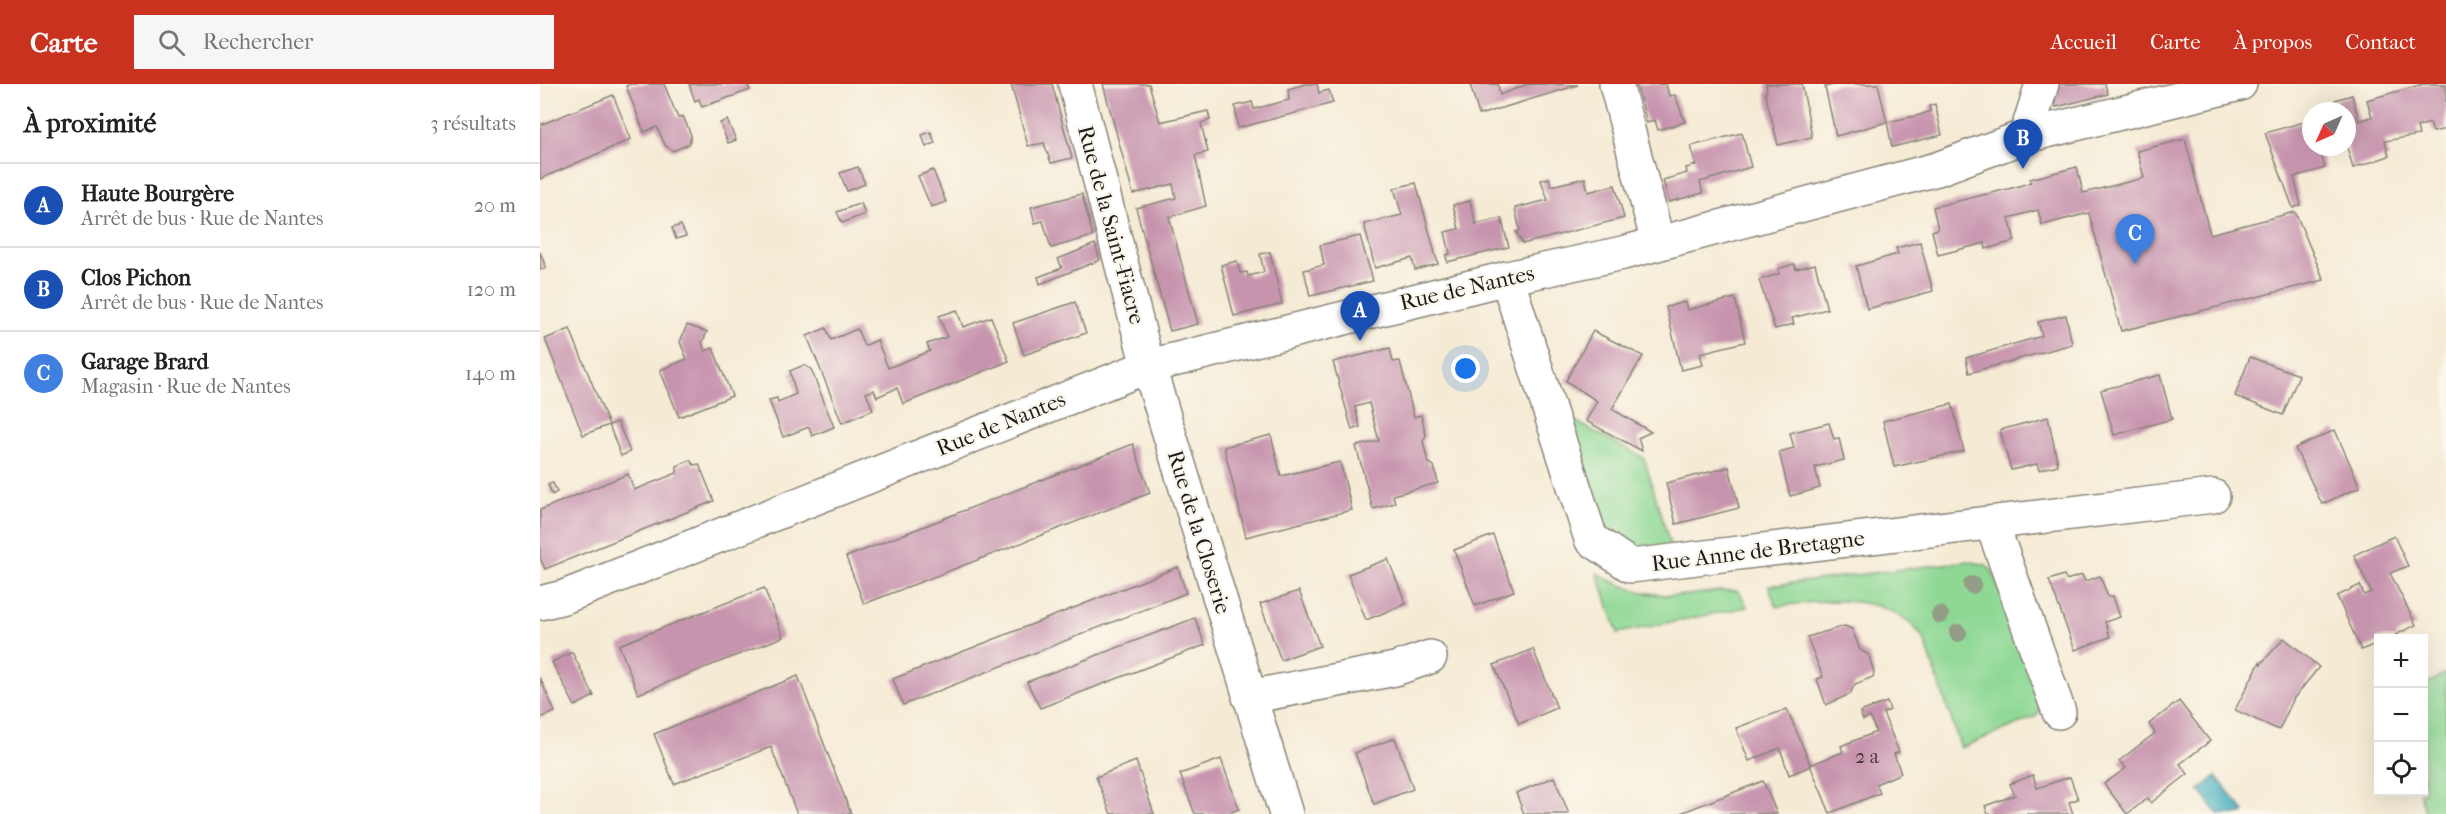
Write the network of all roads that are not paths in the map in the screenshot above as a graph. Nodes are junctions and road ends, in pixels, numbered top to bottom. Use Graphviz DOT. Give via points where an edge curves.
graph roads {
  1 [pos="1075,84"];
  2 [pos="1616,84"];
  3 [pos="2042,84"];
  4 [pos="2240,84"];
  5 [pos="2026,136"];
  6 [pos="1658,243"];
  7 [pos="1507,278"];
  8 [pos="1149,366"];
  9 [pos="2213,496"];
  10 [pos="1992,524"];
  11 [pos="540,603"];
  12 [pos="1430,657"];
  13 [pos="1249,697"];
  14 [pos="2059,712"];
  15 [pos="1286,814"];
  1 -- 8 [label="street, Rue de la Saint-Fiacre"];
  2 -- 6 [label="street"];
  3 -- 5 [label="street"];
  4 -- 5 [label="street, Rue de Nantes"];
  5 -- 6 [label="street, Rue de Nantes" via="1937,169"];
  6 -- 7 [label="street, Rue de Nantes"];
  7 -- 8 [label="street, Rue de Nantes"];
  7 -- 10 [label="street, Rue Anne de Bretagne" via="1591,539 1631,566"];
  8 -- 11 [label="street, Rue de Nantes" via="564,597"];
  8 -- 13 [label="street, Rue de la Closerie"];
  9 -- 10 [label="street, Rue Anne de Bretagne"];
  10 -- 14 [label="street"];
  12 -- 13 [label="street" via="1395,669"];
  13 -- 15 [label="street, Rue de la Closerie"];
}
